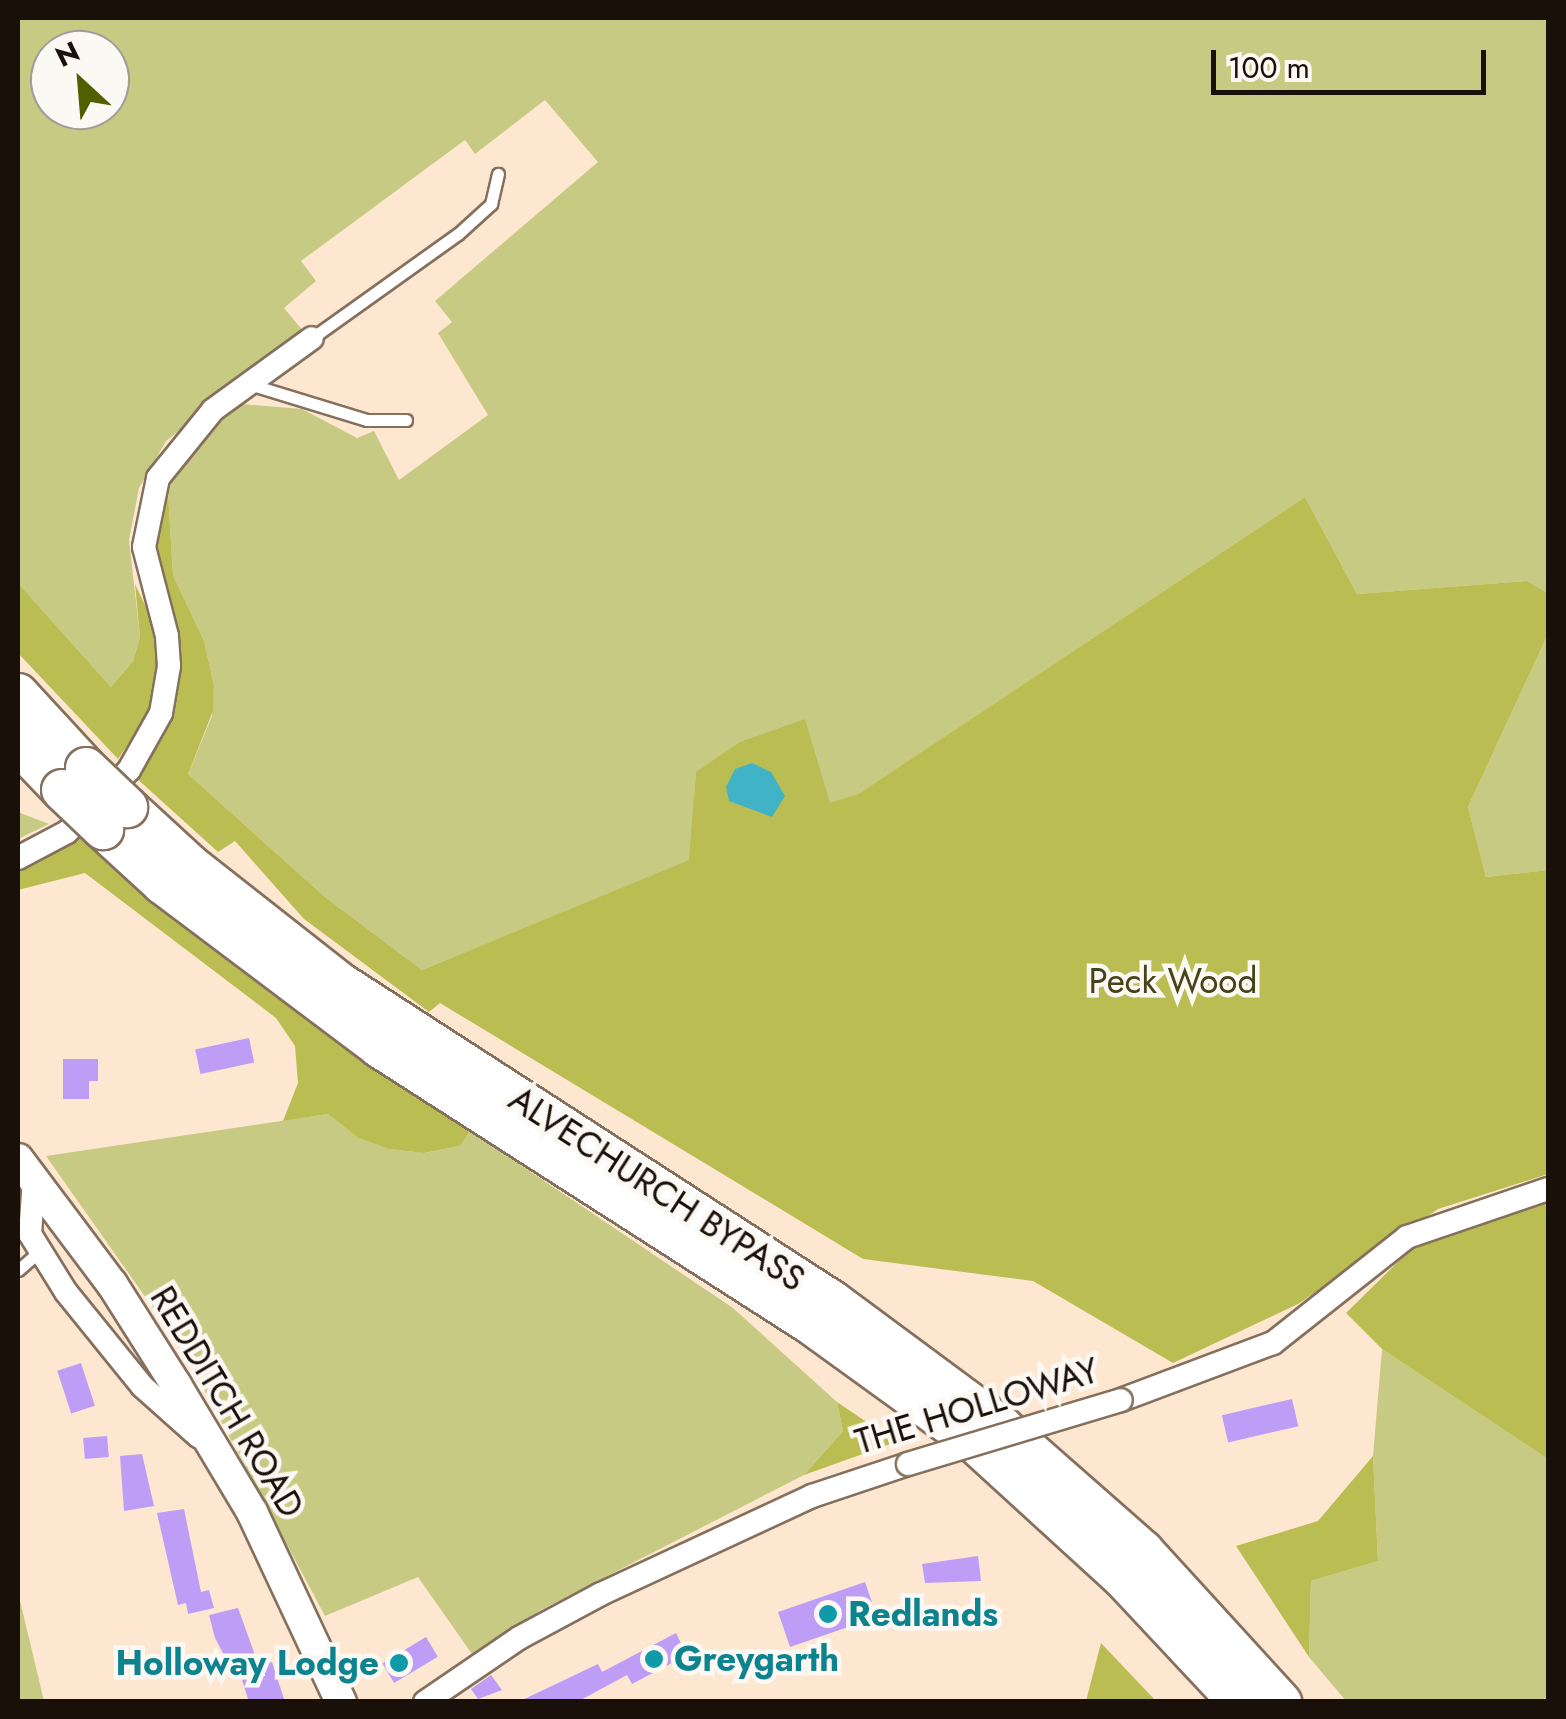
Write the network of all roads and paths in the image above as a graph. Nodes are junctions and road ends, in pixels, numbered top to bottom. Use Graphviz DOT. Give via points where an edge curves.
graph roads {
  1 [pos="498,174"];
  2 [pos="312,338"];
  3 [pos="249,384"];
  4 [pos="406,420"];
  5 [pos="18,694"];
  6 [pos="18,744"];
  7 [pos="74,779"];
  8 [pos="115,818"];
  9 [pos="18,858"];
  10 [pos="26,1170"];
  11 [pos="1548,1189"];
  12 [pos="40,1250"];
  13 [pos="18,1270"];
  14 [pos="216,1453"];
  15 [pos="342,1702"];
  16 [pos="425,1702"];
  17 [pos="1239,1702"];
  18 [pos="1282,1702"];
  1 -- 2 [label="lane" via="490,204 458,234"];
  2 -- 3 [label="street"];
  3 -- 4 [label="lane" via="368,420"];
  3 -- 9 [label="street" via="190,432 151,500 144,547 170,666 151,735 129,770 67,832"];
  5 -- 7 [label="highway, ALVECHURCH BYPASS"];
  6 -- 7 [label="highway, ALVECHURCH BYPASS"];
  7 -- 8 [label="highway, ALVECHURCH BYPASS, bridge"];
  8 -- 17 [label="highway, ALVECHURCH BYPASS" via="163,884 379,1047 811,1324 974,1442 1121,1576"];
  8 -- 18 [label="highway, ALVECHURCH BYPASS" via="190,866 340,982 832,1301 1002,1427 1143,1552"];
  10 -- 12 [label="street" via="30,1234"];
  10 -- 14 [label="main road, REDDITCH ROAD" via="112,1284"];
  11 -- 16 [label="street, THE HOLLOWAY, bridge" via="1408,1236 1273,1343 1121,1400 812,1496 601,1594"];
  12 -- 13 [label="lane"];
  12 -- 14 [label="street" via="142,1386"];
  14 -- 15 [label="main road, REDDITCH ROAD" via="288,1582"];
}
